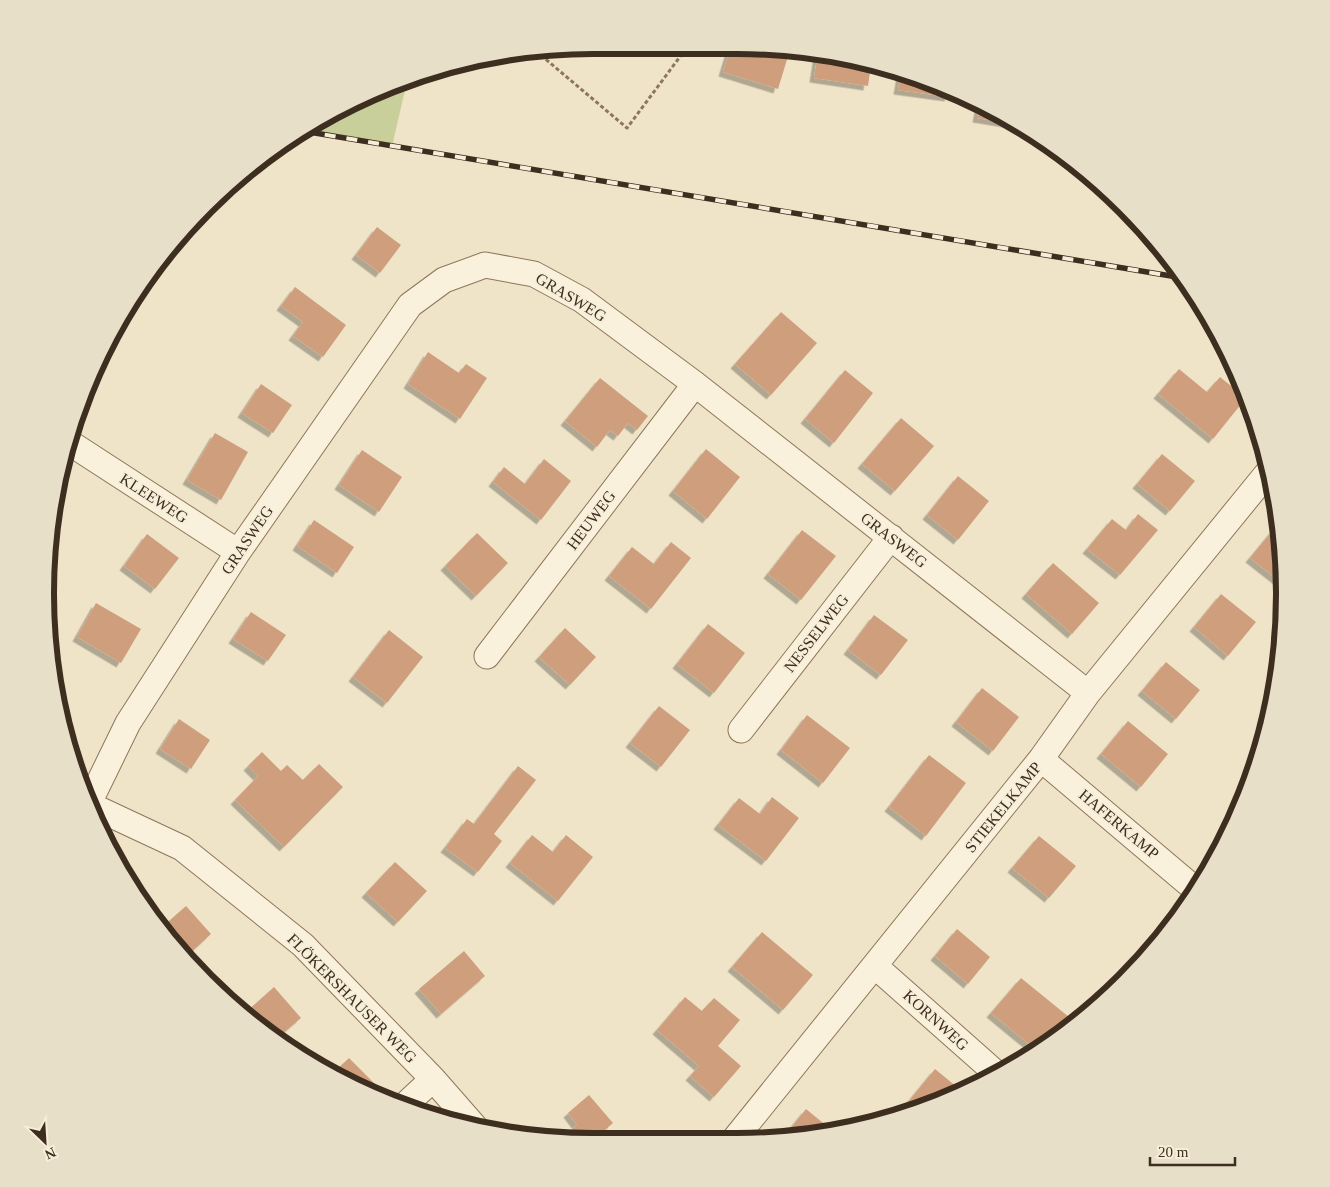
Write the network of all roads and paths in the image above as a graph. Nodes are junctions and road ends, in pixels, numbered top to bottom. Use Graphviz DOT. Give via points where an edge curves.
graph roads {
  1 [pos="682,54"];
  2 [pos="542,56"];
  3 [pos="695,384"];
  4 [pos="74,446"];
  5 [pos="1264,479"];
  6 [pos="891,537"];
  7 [pos="238,552"];
  8 [pos="487,656"];
  9 [pos="1088,693"];
  10 [pos="741,730"];
  11 [pos="1041,759"];
  12 [pos="94,796"];
  13 [pos="99,808"];
  14 [pos="1190,885"];
  15 [pos="875,966"];
  16 [pos="991,1069"];
  17 [pos="433,1079"];
  18 [pos="410,1101"];
  19 [pos="467,1118"];
  20 [pos="741,1133"];
  1 -- 2 [label="path" via="627,128"];
  3 -- 6 [label="street, GRASWEG"];
  3 -- 7 [label="street, GRASWEG" via="582,300 534,274 485,265 444,280 410,305"];
  3 -- 8 [label="street, HEUWEG"];
  4 -- 7 [label="street, KLEEWEG"];
  5 -- 9 [label="street, STIEKELKAMP"];
  6 -- 9 [label="street, GRASWEG"];
  6 -- 10 [label="street, NESSELWEG"];
  7 -- 12 [label="street, GRASWEG" via="128,723"];
  9 -- 11 [label="street, STIEKELKAMP"];
  11 -- 14 [label="street, HAFERKAMP"];
  11 -- 15 [label="street, STIEKELKAMP"];
  13 -- 17 [label="street, FLÖKERSHAUSER WEG" via="182,848 303,945"];
  15 -- 16 [label="street, KORNWEG"];
  15 -- 20 [label="street, STIEKELKAMP"];
  17 -- 18 [label="street"];
  17 -- 19 [label="street, FLÖKERSHAUSER WEG"];
}
